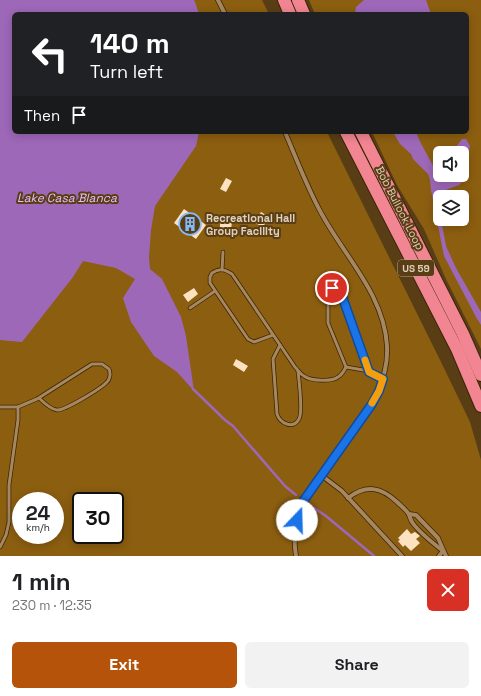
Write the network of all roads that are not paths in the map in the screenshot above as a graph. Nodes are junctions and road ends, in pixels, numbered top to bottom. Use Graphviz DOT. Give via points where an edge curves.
graph roads {
  1 [pos="218,0"];
  2 [pos="284,0"];
  3 [pos="298,0"];
  4 [pos="224,12"];
  5 [pos="289,12"];
  6 [pos="303,12"];
  7 [pos="286,134"];
  8 [pos="347,134"];
  9 [pos="362,134"];
  10 [pos="223,252"];
  11 [pos="222,270"];
  12 [pos="215,291"];
  13 [pos="190,308"];
  14 [pos="273,335"];
  15 [pos="280,345"];
  16 [pos="346,367"];
  17 [pos="298,371"];
  18 [pos="369,372"];
  19 [pos="481,375"];
  20 [pos="383,379"];
  21 [pos="39,398"];
  22 [pos="481,406"];
  23 [pos="0,407"];
  24 [pos="18,407"];
  25 [pos="321,475"];
  26 [pos="348,498"];
  27 [pos="409,514"];
  28 [pos="0,547"];
  29 [pos="443,551"];
  30 [pos="296,556"];
  31 [pos="402,556"];
  32 [pos="439,556"];
  33 [pos="446,556"];
  1 -- 4 [label="street"];
  2 -- 5 [label="highway"];
  3 -- 6 [label="highway"];
  7 -- 20 [label="street" via="319,209 380,311 387,345"];
  8 -- 22 [label="highway, Bob Bullock Loop / US 59" via="454,342"];
  9 -- 19 [label="highway, Bob Bullock Loop / US 59" via="460,327"];
  10 -- 11 [label="lane"];
  11 -- 12 [label="lane" via="216,270 210,278"];
  11 -- 14 [label="lane" via="232,274"];
  12 -- 13 [label="lane"];
  12 -- 14 [label="lane" via="248,339 254,342"];
  14 -- 15 [label="lane"];
  15 -- 17 [label="lane"];
  15 -- 17 [label="lane" via="273,360 277,414 281,422 286,424 296,422 300,416"];
  16 -- 17 [label="lane" via="340,377 330,380 304,377"];
  16 -- 18 [label="lane"];
  16 -- 18 [label="lane" via="328,320 328,293 332,288 342,296"];
  18 -- 20 [label="lane"];
  20 -- 25 [label="street" via="372,404"];
  21 -- 21 [label="lane" via="54,410 64,409 106,383 110,375 109,369 102,364 92,364"];
  21 -- 24 [label="lane"];
  23 -- 24 [label="lane"];
  24 -- 28 [label="lane" via="9,485 9,522"];
  25 -- 26 [label="street"];
  25 -- 30 [label="street" via="298,513"];
  26 -- 27 [label="street" via="363,490 379,490 389,495"];
  26 -- 31 [label="street"];
  27 -- 29 [label="street" via="411,521"];
  27 -- 29 [label="street" via="416,515 438,538"];
  29 -- 32 [label="street"];
  29 -- 33 [label="street"];
}
